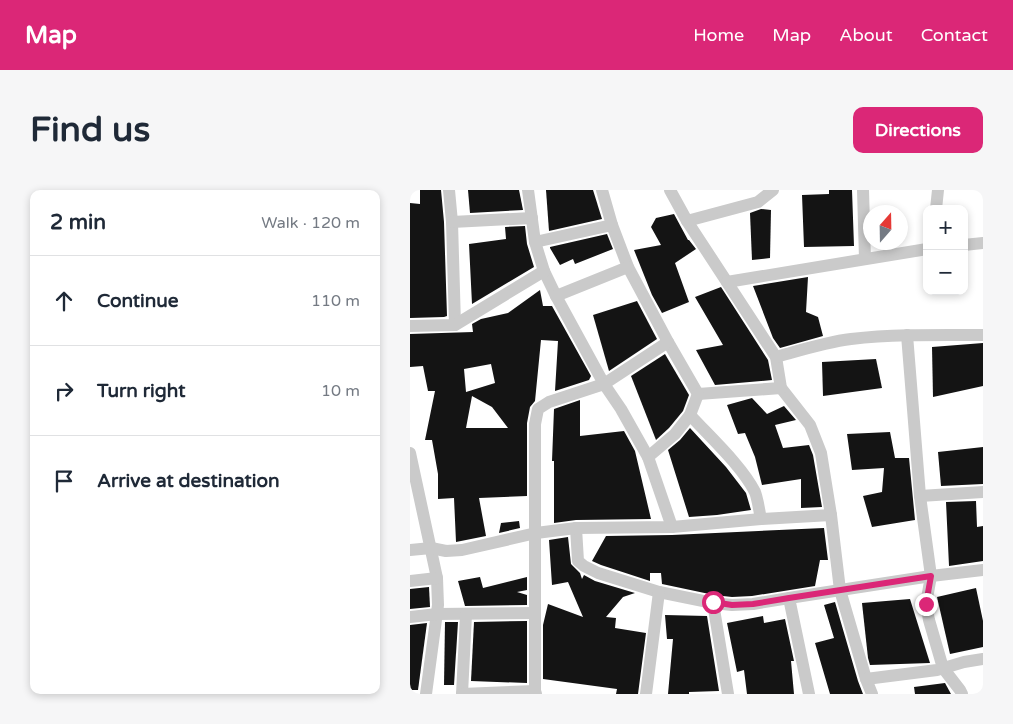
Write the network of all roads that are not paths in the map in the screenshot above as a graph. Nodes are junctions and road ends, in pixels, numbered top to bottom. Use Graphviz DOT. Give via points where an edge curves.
graph roads {
  1 [pos="449,190"];
  2 [pos="528,190"];
  3 [pos="602,190"];
  4 [pos="670,190"];
  5 [pos="773,190"];
  6 [pos="863,190"];
  7 [pos="938,190"];
  8 [pos="936,205"];
  9 [pos="532,218"];
  10 [pos="687,221"];
  11 [pos="452,222"];
  12 [pos="612,225"];
  13 [pos="535,242"];
  14 [pos="983,243"];
  15 [pos="968,245"];
  16 [pos="923,250"];
  17 [pos="865,259"];
  18 [pos="628,267"];
  19 [pos="544,271"];
  20 [pos="727,282"];
  21 [pos="556,296"];
  22 [pos="455,324"];
  23 [pos="410,326"];
  24 [pos="907,335"];
  25 [pos="983,335"];
  26 [pos="668,342"];
  27 [pos="776,357"];
  28 [pos="604,384"];
  29 [pos="780,388"];
  30 [pos="698,394"];
  31 [pos="690,415"];
  32 [pos="410,453"];
  33 [pos="648,458"];
  34 [pos="983,492"];
  35 [pos="920,496"];
  36 [pos="416,504"];
  37 [pos="831,515"];
  38 [pos="761,519"];
  39 [pos="672,527"];
  40 [pos="576,528"];
  41 [pos="536,533"];
  42 [pos="431,548"];
  43 [pos="410,550"];
  44 [pos="983,570"];
  45 [pos="931,576"];
  46 [pos="437,578"];
  47 [pos="410,581"];
  48 [pos="840,590"];
  49 [pos="659,592"];
  50 [pos="789,598"];
  51 [pos="713,602"];
  52 [pos="535,613"];
  53 [pos="437,614"];
  54 [pos="466,615"];
  55 [pos="410,617"];
  56 [pos="983,659"];
  57 [pos="943,668"];
  58 [pos="866,679"];
  59 [pos="535,692"];
  60 [pos="426,694"];
  61 [pos="462,694"];
  62 [pos="646,694"];
  63 [pos="728,694"];
  64 [pos="809,694"];
  65 [pos="872,694"];
  66 [pos="962,694"];
  1 -- 11 [label="street"];
  2 -- 9 [label="street"];
  3 -- 12 [label="street"];
  4 -- 10 [label="street"];
  5 -- 10 [label="street" via="758,202"];
  6 -- 17 [label="street"];
  7 -- 8 [label="street"];
  9 -- 11 [label="street"];
  9 -- 13 [label="street"];
  10 -- 20 [label="street"];
  11 -- 22 [label="street"];
  12 -- 13 [label="street"];
  12 -- 18 [label="street"];
  13 -- 19 [label="street"];
  14 -- 15 [label="street"];
  16 -- 17 [label="street"];
  17 -- 20 [label="street"];
  18 -- 21 [label="street"];
  18 -- 26 [label="street"];
  19 -- 21 [label="street"];
  19 -- 22 [label="street"];
  20 -- 27 [label="street"];
  21 -- 28 [label="street"];
  22 -- 23 [label="street"];
  24 -- 25 [label="street"];
  24 -- 27 [label="street" via="850,339"];
  24 -- 35 [label="street"];
  26 -- 28 [label="street"];
  26 -- 30 [label="street"];
  27 -- 29 [label="street"];
  28 -- 33 [label="street" via="625,414"];
  28 -- 41 [label="street" via="538,408 535,424"];
  29 -- 30 [label="street"];
  29 -- 37 [label="street" via="810,425 821,453"];
  30 -- 31 [label="street"];
  31 -- 33 [label="street"];
  31 -- 38 [label="street" via="747,480 756,494"];
  32 -- 36 [label="street"];
  33 -- 39 [label="street"];
  34 -- 35 [label="street"];
  35 -- 45 [label="street"];
  36 -- 42 [label="street"];
  37 -- 38 [label="street"];
  37 -- 48 [label="street"];
  38 -- 39 [label="street"];
  39 -- 40 [label="street"];
  40 -- 41 [label="street"];
  40 -- 49 [label="street" via="578,561 584,566"];
  41 -- 42 [label="street" via="462,550"];
  41 -- 52 [label="street"];
  42 -- 43 [label="street"];
  42 -- 46 [label="street"];
  44 -- 45 [label="street"];
  45 -- 48 [label="street"];
  45 -- 57 [label="street" via="926,604"];
  46 -- 47 [label="street"];
  46 -- 53 [label="street"];
  48 -- 50 [label="street"];
  48 -- 58 [label="street"];
  49 -- 51 [label="street"];
  49 -- 62 [label="street"];
  50 -- 51 [label="street" via="753,604"];
  50 -- 64 [label="street"];
  51 -- 63 [label="street"];
  52 -- 54 [label="street"];
  52 -- 59 [label="street"];
  53 -- 54 [label="street"];
  53 -- 55 [label="street"];
  53 -- 60 [label="street"];
  54 -- 61 [label="street"];
  56 -- 57 [label="street"];
  57 -- 58 [label="street"];
  57 -- 66 [label="street"];
  58 -- 65 [label="street"];
  59 -- 61 [label="street"];
}
